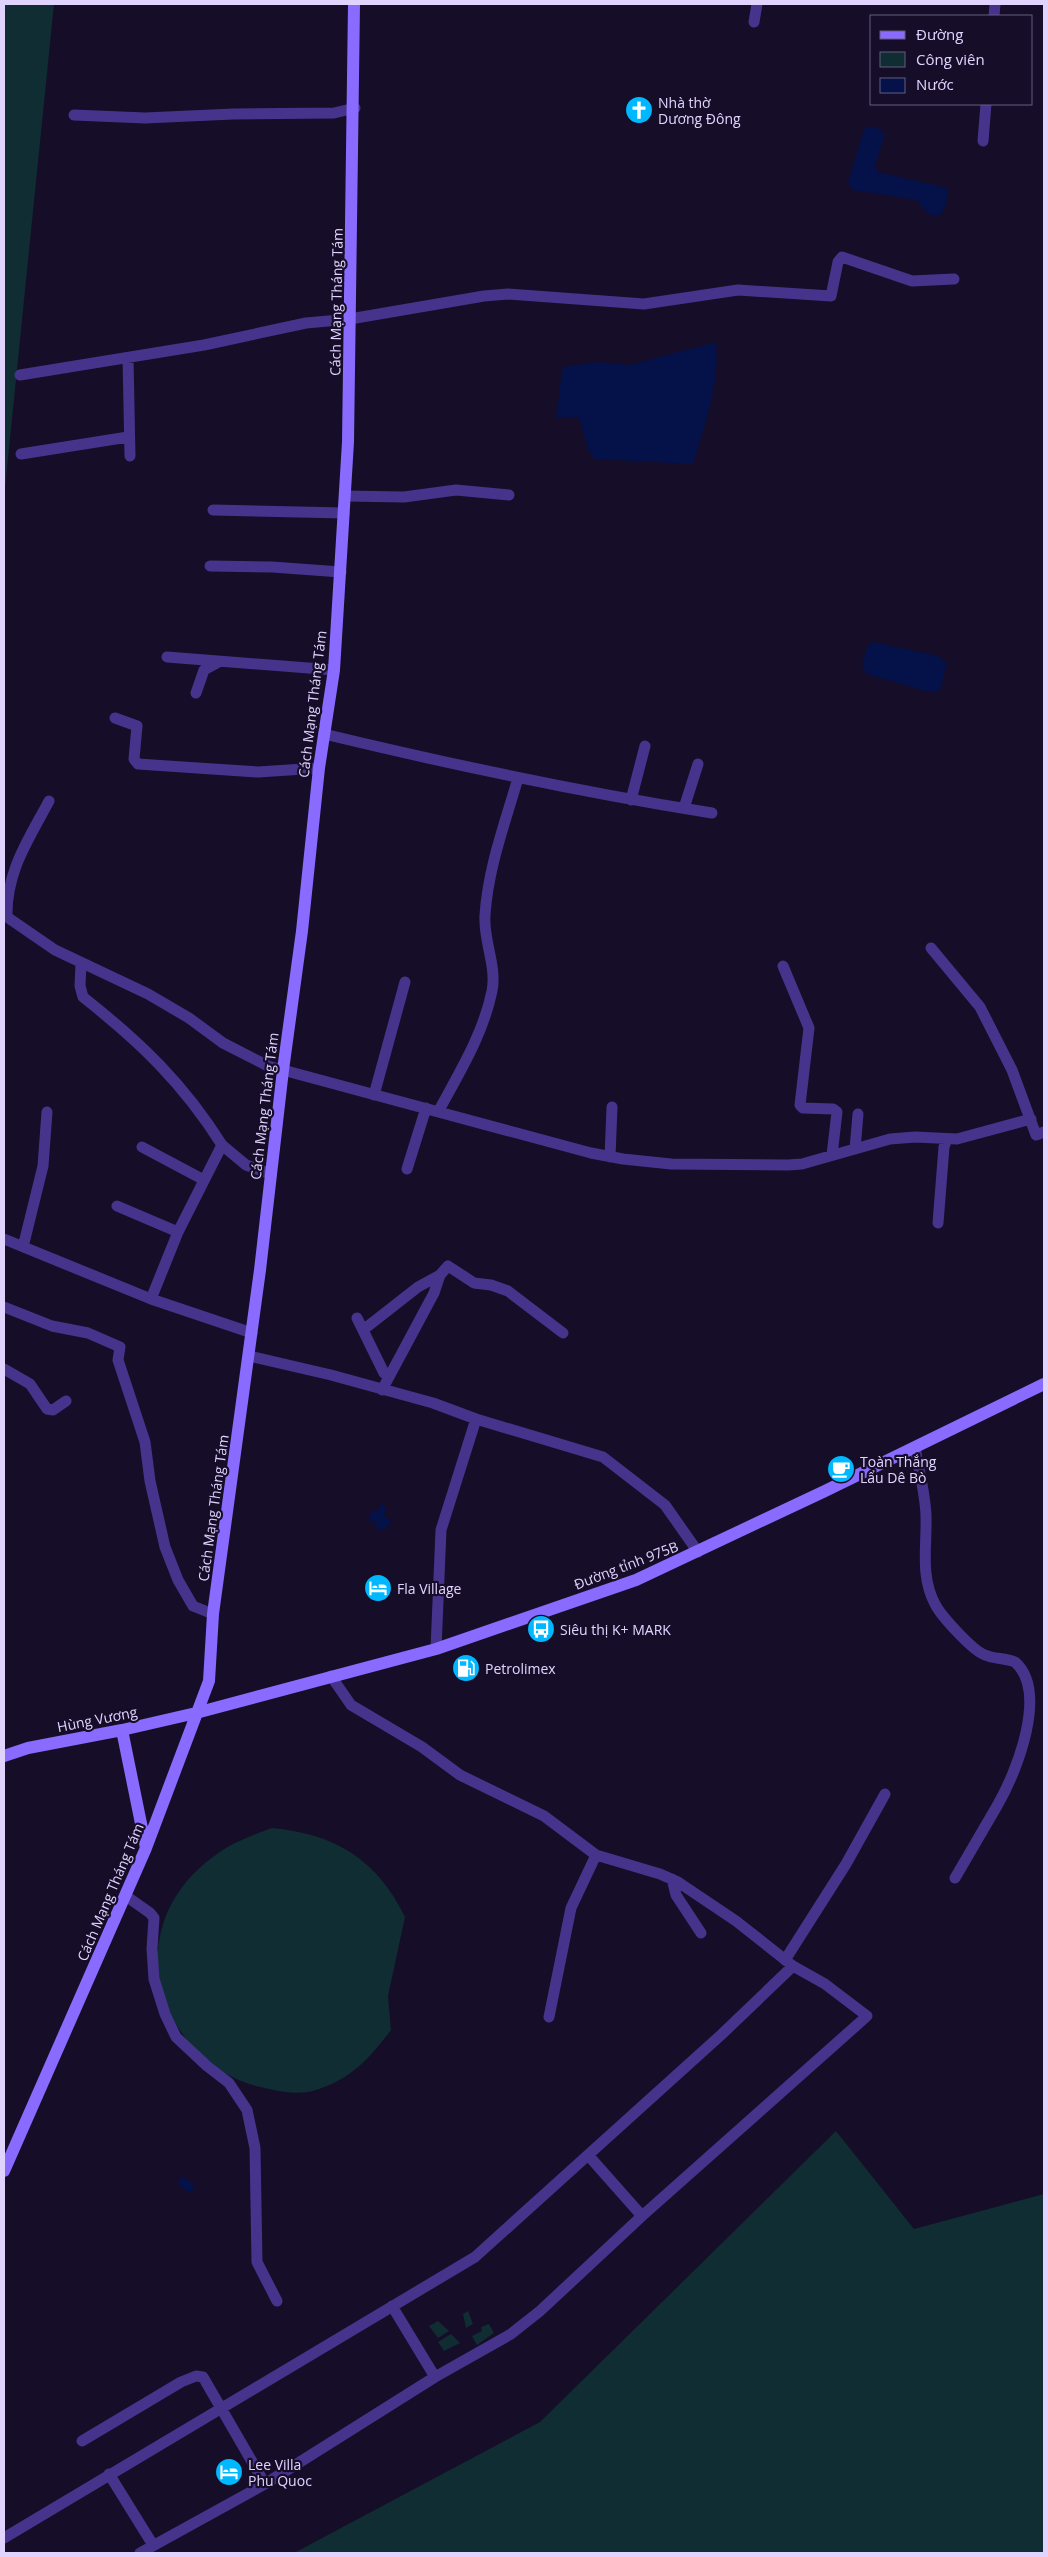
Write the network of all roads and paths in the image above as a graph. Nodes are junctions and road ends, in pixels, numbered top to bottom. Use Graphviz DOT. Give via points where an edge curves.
graph roads {
  1 [pos="354,4"];
  2 [pos="757,4"];
  3 [pos="754,22"];
  4 [pos="986,105"];
  5 [pos="354,108"];
  6 [pos="74,115"];
  7 [pos="983,141"];
  8 [pos="954,279"];
  9 [pos="350,319"];
  10 [pos="128,358"];
  11 [pos="20,375"];
  12 [pos="128,437"];
  13 [pos="21,454"];
  14 [pos="130,456"];
  15 [pos="510,495"];
  16 [pos="345,496"];
  17 [pos="213,510"];
  18 [pos="344,513"];
  19 [pos="210,566"];
  20 [pos="342,572"];
  21 [pos="167,658"];
  22 [pos="217,663"];
  23 [pos="334,670"];
  24 [pos="196,693"];
  25 [pos="116,718"];
  26 [pos="324,734"];
  27 [pos="645,746"];
  28 [pos="698,764"];
  29 [pos="319,768"];
  30 [pos="518,778"];
  31 [pos="631,800"];
  32 [pos="49,801"];
  33 [pos="684,808"];
  34 [pos="712,813"];
  35 [pos="931,948"];
  36 [pos="81,963"];
  37 [pos="783,966"];
  38 [pos="405,982"];
  39 [pos="283,1070"];
  40 [pos="374,1095"];
  41 [pos="612,1107"];
  42 [pos="426,1108"];
  43 [pos="47,1112"];
  44 [pos="438,1112"];
  45 [pos="858,1114"];
  46 [pos="1031,1119"];
  47 [pos="1044,1132"];
  48 [pos="947,1139"];
  49 [pos="222,1145"];
  50 [pos="142,1147"];
  51 [pos="855,1149"];
  52 [pos="832,1155"];
  53 [pos="610,1157"];
  54 [pos="407,1168"];
  55 [pos="271,1174"];
  56 [pos="204,1180"];
  57 [pos="117,1206"];
  58 [pos="938,1223"];
  59 [pos="178,1232"];
  60 [pos="4,1240"];
  61 [pos="23,1247"];
  62 [pos="440,1275"];
  63 [pos="151,1299"];
  64 [pos="4,1307"];
  65 [pos="357,1318"];
  66 [pos="363,1330"];
  67 [pos="252,1333"];
  68 [pos="563,1333"];
  69 [pos="249,1356"];
  70 [pos="4,1368"];
  71 [pos="389,1377"];
  72 [pos="1044,1384"];
  73 [pos="382,1390"];
  74 [pos="66,1401"];
  75 [pos="476,1419"];
  76 [pos="915,1448"];
  77 [pos="698,1552"];
  78 [pos="213,1614"];
  79 [pos="436,1649"];
  80 [pos="331,1676"];
  81 [pos="196,1712"];
  82 [pos="122,1730"];
  83 [pos="4,1756"];
  84 [pos="885,1794"];
  85 [pos="146,1848"];
  86 [pos="596,1855"];
  87 [pos="956,1878"];
  88 [pos="672,1879"];
  89 [pos="126,1896"];
  90 [pos="701,1932"];
  91 [pos="789,1963"];
  92 [pos="549,2018"];
  93 [pos="588,2155"];
  94 [pos="4,2171"];
  95 [pos="642,2216"];
  96 [pos="276,2301"];
  97 [pos="392,2306"];
  98 [pos="436,2377"];
  99 [pos="220,2408"];
  100 [pos="82,2441"];
  101 [pos="109,2474"];
  102 [pos="265,2484"];
  103 [pos="4,2538"];
  104 [pos="153,2545"];
  105 [pos="140,2553"];
  1 -- 5 [label="street, Cách Mạng Tháng Tám"];
  2 -- 3 [label="street"];
  4 -- 7 [label="street"];
  5 -- 6 [label="street" via="334,113 145,118"];
  5 -- 9 [label="street, Cách Mạng Tháng Tám"];
  8 -- 9 [label="street" via="912,281 842,257 831,296 738,290 644,304 508,294 459,299"];
  9 -- 10 [label="street" via="306,323"];
  9 -- 16 [label="street, Cách Mạng Tháng Tám"];
  10 -- 11 [label="street"];
  10 -- 12 [label="street"];
  12 -- 13 [label="street"];
  12 -- 14 [label="street"];
  15 -- 16 [label="street" via="456,490 404,497"];
  16 -- 18 [label="street, Cách Mạng Tháng Tám"];
  17 -- 18 [label="street"];
  18 -- 20 [label="street, Cách Mạng Tháng Tám"];
  19 -- 20 [label="street" via="272,566"];
  20 -- 23 [label="street, Cách Mạng Tháng Tám"];
  21 -- 22 [label="street"];
  22 -- 23 [label="street"];
  22 -- 24 [label="street" via="204,670"];
  23 -- 26 [label="street, Cách Mạng Tháng Tám"];
  25 -- 29 [label="street" via="138,726 134,759 138,764 258,772"];
  26 -- 29 [label="street, Cách Mạng Tháng Tám"];
  26 -- 30 [label="street"];
  27 -- 31 [label="street"];
  28 -- 33 [label="street"];
  29 -- 39 [label="street, Cách Mạng Tháng Tám"];
  30 -- 31 [label="street"];
  30 -- 44 [label="street" via="490,875 487,897 485,932 492,988 476,1042"];
  31 -- 33 [label="street"];
  32 -- 36 [label="street" via="27,838 16,865 7,917 54,950"];
  33 -- 34 [label="street"];
  35 -- 46 [label="street" via="980,1008 1012,1070"];
  36 -- 39 [label="street" via="148,994 223,1043"];
  36 -- 49 [label="street" via="83,997 152,1054 199,1109"];
  37 -- 52 [label="street" via="809,1028 800,1105 837,1112"];
  38 -- 40 [label="street"];
  39 -- 40 [label="street"];
  39 -- 55 [label="street, Cách Mạng Tháng Tám"];
  40 -- 42 [label="street"];
  41 -- 53 [label="street"];
  42 -- 44 [label="street"];
  42 -- 54 [label="street"];
  43 -- 61 [label="street" via="43,1166"];
  44 -- 53 [label="street"];
  45 -- 51 [label="street"];
  46 -- 47 [label="street" via="1036,1135"];
  46 -- 48 [label="street" via="979,1135"];
  48 -- 51 [label="street" via="904,1137"];
  48 -- 58 [label="street"];
  49 -- 55 [label="street" via="246,1165"];
  49 -- 56 [label="street"];
  50 -- 56 [label="street"];
  51 -- 52 [label="street"];
  52 -- 53 [label="street" via="788,1165 671,1164"];
  55 -- 67 [label="street, Cách Mạng Tháng Tám"];
  56 -- 59 [label="street"];
  57 -- 59 [label="street"];
  59 -- 63 [label="street"];
  60 -- 61 [label="street"];
  61 -- 63 [label="street"];
  62 -- 66 [label="street" via="418,1287"];
  62 -- 68 [label="street" via="448,1266 474,1283 508,1291"];
  62 -- 71 [label="street" via="434,1293"];
  63 -- 67 [label="street"];
  64 -- 78 [label="street" via="52,1326 88,1333 120,1347 118,1360 145,1442 165,1547 178,1580 194,1606"];
  65 -- 66 [label="street"];
  66 -- 71 [label="street"];
  67 -- 69 [label="street, Cách Mạng Tháng Tám"];
  69 -- 73 [label="street"];
  69 -- 78 [label="street, Cách Mạng Tháng Tám"];
  70 -- 74 [label="street" via="30,1384 47,1409 53,1410"];
  71 -- 73 [label="street"];
  72 -- 76 [label="street, Đường tỉnh 975B"];
  73 -- 75 [label="street" via="433,1403"];
  75 -- 77 [label="street" via="603,1457 664,1505"];
  75 -- 79 [label="street" via="441,1530"];
  76 -- 77 [label="street, Đường tỉnh 975B"];
  76 -- 87 [label="street" via="926,1514 926,1573 936,1607 976,1650 1015,1662 1030,1674 1040,1696 1036,1729 1022,1764"];
  77 -- 79 [label="street, Đường tỉnh 975B" via="636,1580"];
  78 -- 81 [label="street, Cách Mạng Tháng Tám" via="209,1681"];
  79 -- 80 [label="street, Đường tỉnh 975B"];
  80 -- 81 [label="street, Đường tỉnh 975B"];
  80 -- 86 [label="street" via="351,1706 422,1747 460,1776 544,1816"];
  81 -- 82 [label="street, Hùng Vương"];
  81 -- 85 [label="street, Cách Mạng Tháng Tám"];
  82 -- 83 [label="street, Hùng Vương" via="28,1748"];
  82 -- 85 [label="street"];
  84 -- 91 [label="street"];
  85 -- 89 [label="street, Cách Mạng Tháng Tám"];
  86 -- 88 [label="street"];
  86 -- 92 [label="street" via="571,1908"];
  88 -- 90 [label="street" via="676,1895"];
  88 -- 91 [label="street" via="736,1921"];
  89 -- 94 [label="street, Cách Mạng Tháng Tám"];
  89 -- 96 [label="street" via="154,1918 154,1979 176,2037 229,2083 247,2110 255,2148 257,2262"];
  91 -- 93 [label="street"];
  91 -- 95 [label="street" via="825,1984 868,2016"];
  93 -- 95 [label="street"];
  93 -- 97 [label="street" via="475,2257"];
  95 -- 98 [label="street" via="511,2334"];
  97 -- 98 [label="street"];
  97 -- 99 [label="street"];
  98 -- 102 [label="street"];
  99 -- 100 [label="street" via="202,2377 196,2376"];
  99 -- 101 [label="street"];
  99 -- 102 [label="street"];
  101 -- 103 [label="street"];
  101 -- 104 [label="street"];
  102 -- 104 [label="street"];
  104 -- 105 [label="street"];
}
